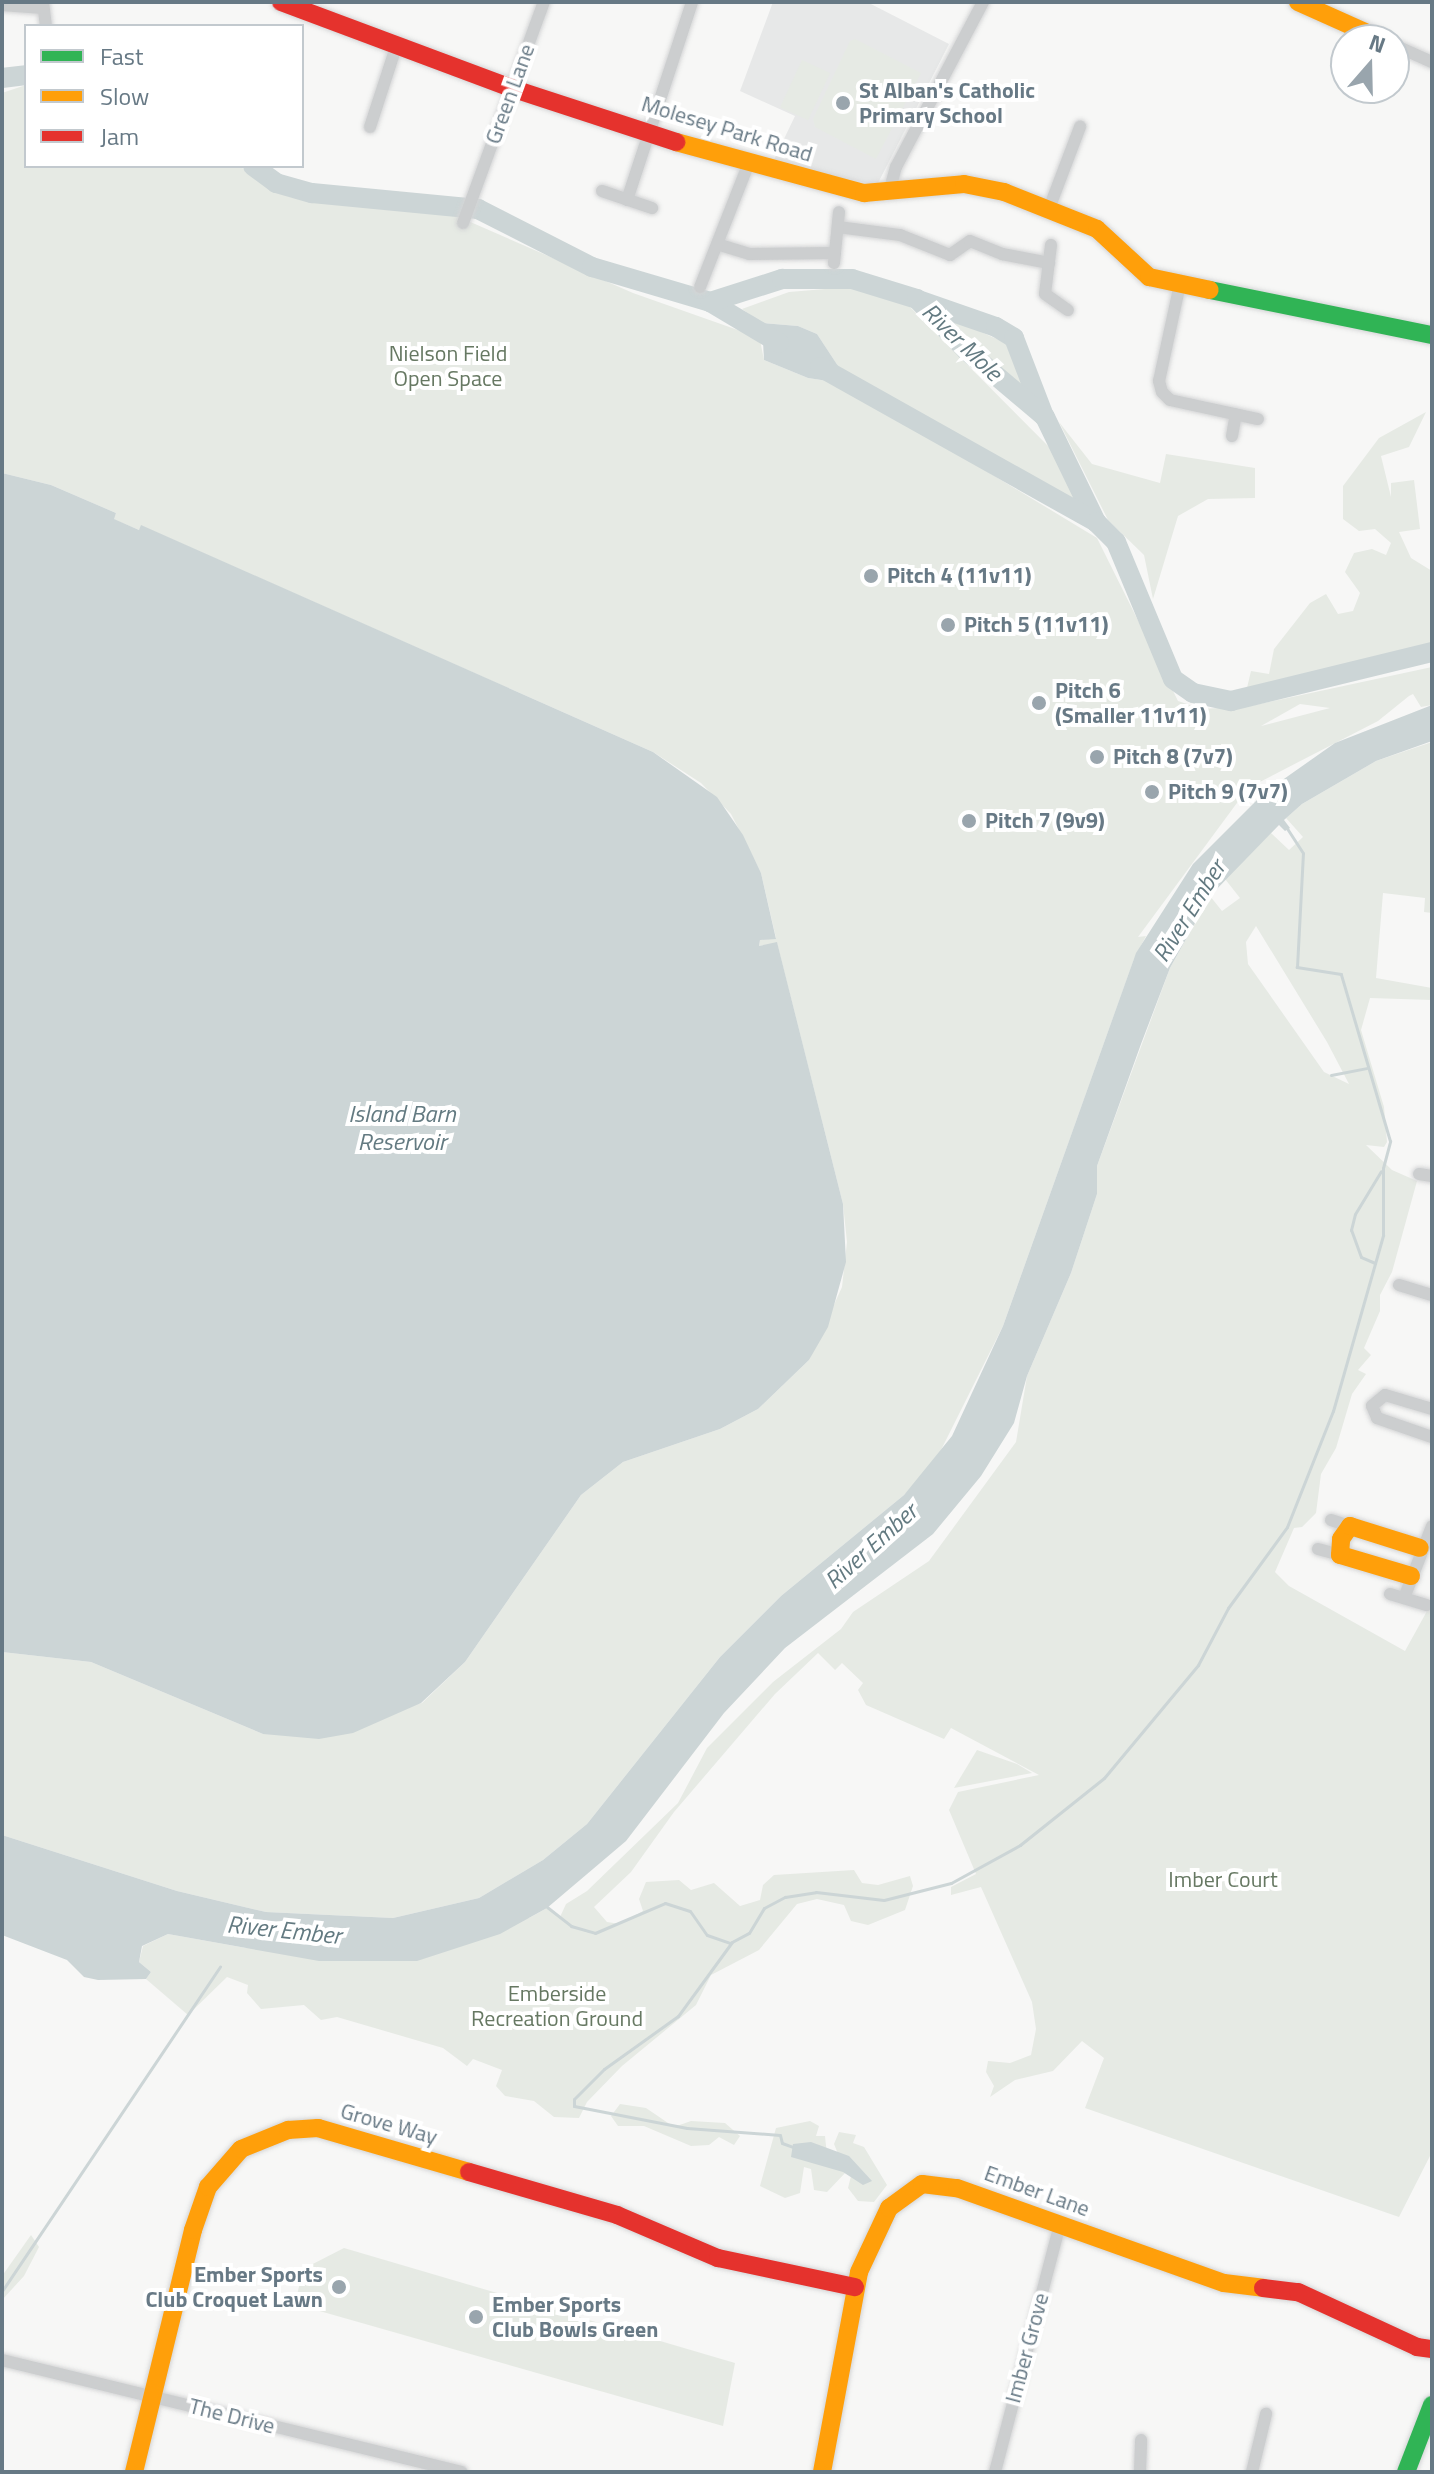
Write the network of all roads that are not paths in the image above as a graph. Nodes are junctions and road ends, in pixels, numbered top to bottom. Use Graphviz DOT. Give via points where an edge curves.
graph roads {
  1 [pos="281,2"];
  2 [pos="544,2"];
  3 [pos="692,2"];
  4 [pos="983,2"];
  5 [pos="1298,2"];
  6 [pos="2,5"];
  7 [pos="43,5"];
  8 [pos="1347,24"];
  9 [pos="397,44"];
  10 [pos="1410,52"];
  11 [pos="1432,62"];
  12 [pos="511,88"];
  13 [pos="370,127"];
  14 [pos="1080,127"];
  15 [pos="651,130"];
  16 [pos="748,165"];
  17 [pos="890,189"];
  18 [pos="602,191"];
  19 [pos="627,200"];
  20 [pos="1050,206"];
  21 [pos="652,208"];
  22 [pos="839,212"];
  23 [pos="464,220"];
  24 [pos="838,227"];
  25 [pos="720,245"];
  26 [pos="1051,245"];
  27 [pos="1049,263"];
  28 [pos="1180,284"];
  29 [pos="700,287"];
  30 [pos="1068,310"];
  31 [pos="1432,335"];
  32 [pos="1236,414"];
  33 [pos="1258,419"];
  34 [pos="1232,436"];
  35 [pos="1399,1285"];
  36 [pos="1432,1295"];
  37 [pos="1432,1409"];
  38 [pos="1432,1437"];
  39 [pos="1331,1520"];
  40 [pos="1350,1526"];
  41 [pos="1432,1526"];
  42 [pos="1420,1548"];
  43 [pos="1318,1549"];
  44 [pos="1340,1555"];
  45 [pos="1411,1576"];
  46 [pos="1390,1594"];
  47 [pos="1404,1598"];
  48 [pos="1426,1605"];
  49 [pos="1060,2225"];
  50 [pos="855,2287"];
  51 [pos="1432,2349"];
  52 [pos="2,2360"];
  53 [pos="154,2397"];
  54 [pos="1432,2405"];
  55 [pos="1266,2414"];
  56 [pos="1141,2440"];
  57 [pos="134,2472"];
  58 [pos="462,2472"];
  59 [pos="822,2472"];
  60 [pos="995,2472"];
  61 [pos="1140,2472"];
  62 [pos="1252,2472"];
  63 [pos="1406,2472"];
  1 -- 9 [label="street, Molesey Park Road"];
  2 -- 12 [label="street, Green Lane"];
  3 -- 15 [label="street"];
  4 -- 17 [label="street" via="896,167"];
  5 -- 8 [label="street"];
  6 -- 7 [label="street"];
  9 -- 12 [label="street, Molesey Park Road"];
  9 -- 13 [label="street"];
  10 -- 11 [label="street"];
  12 -- 15 [label="street, Molesey Park Road"];
  12 -- 23 [label="street, Green Lane"];
  14 -- 20 [label="street"];
  15 -- 16 [label="street, Molesey Park Road"];
  15 -- 19 [label="street"];
  16 -- 17 [label="street, Molesey Park Road" via="864,193"];
  16 -- 25 [label="street"];
  17 -- 20 [label="street, Molesey Park Road" via="964,184"];
  18 -- 19 [label="street"];
  19 -- 21 [label="street"];
  20 -- 28 [label="street, Molesey Park Road" via="1097,229 1136,270"];
  22 -- 24 [label="street"];
  24 -- 25 [label="street" via="834,258 749,254"];
  24 -- 27 [label="street" via="900,235 950,255 970,241"];
  25 -- 29 [label="street"];
  26 -- 27 [label="street"];
  27 -- 30 [label="street" via="1045,294"];
  28 -- 31 [label="street, Molesey Park Road"];
  28 -- 32 [label="street" via="1159,381 1162,392 1170,400"];
  32 -- 33 [label="street"];
  32 -- 34 [label="street"];
  35 -- 36 [label="street"];
  37 -- 38 [label="street" via="1385,1395 1372,1406 1377,1418"];
  39 -- 40 [label="street"];
  40 -- 42 [label="street"];
  40 -- 44 [label="street" via="1341,1539"];
  41 -- 42 [label="street"];
  42 -- 45 [label="street"];
  43 -- 44 [label="street"];
  44 -- 45 [label="street"];
  45 -- 47 [label="street"];
  46 -- 47 [label="street"];
  47 -- 48 [label="street"];
  49 -- 50 [label="street, Ember Lane" via="957,2188 934,2183 912,2187 883,2217"];
  49 -- 51 [label="street, Ember Lane" via="1224,2283 1298,2292"];
  49 -- 60 [label="street, Imber Grove"];
  50 -- 53 [label="street, Grove Way" via="734,2263 617,2215 305,2126 241,2149 208,2187"];
  50 -- 59 [label="street, Ember Lane"];
  52 -- 53 [label="street, The Drive"];
  53 -- 57 [label="street, Grove Way"];
  53 -- 58 [label="street, The Drive"];
  54 -- 63 [label="street"];
  55 -- 62 [label="street"];
  56 -- 61 [label="street"];
}
